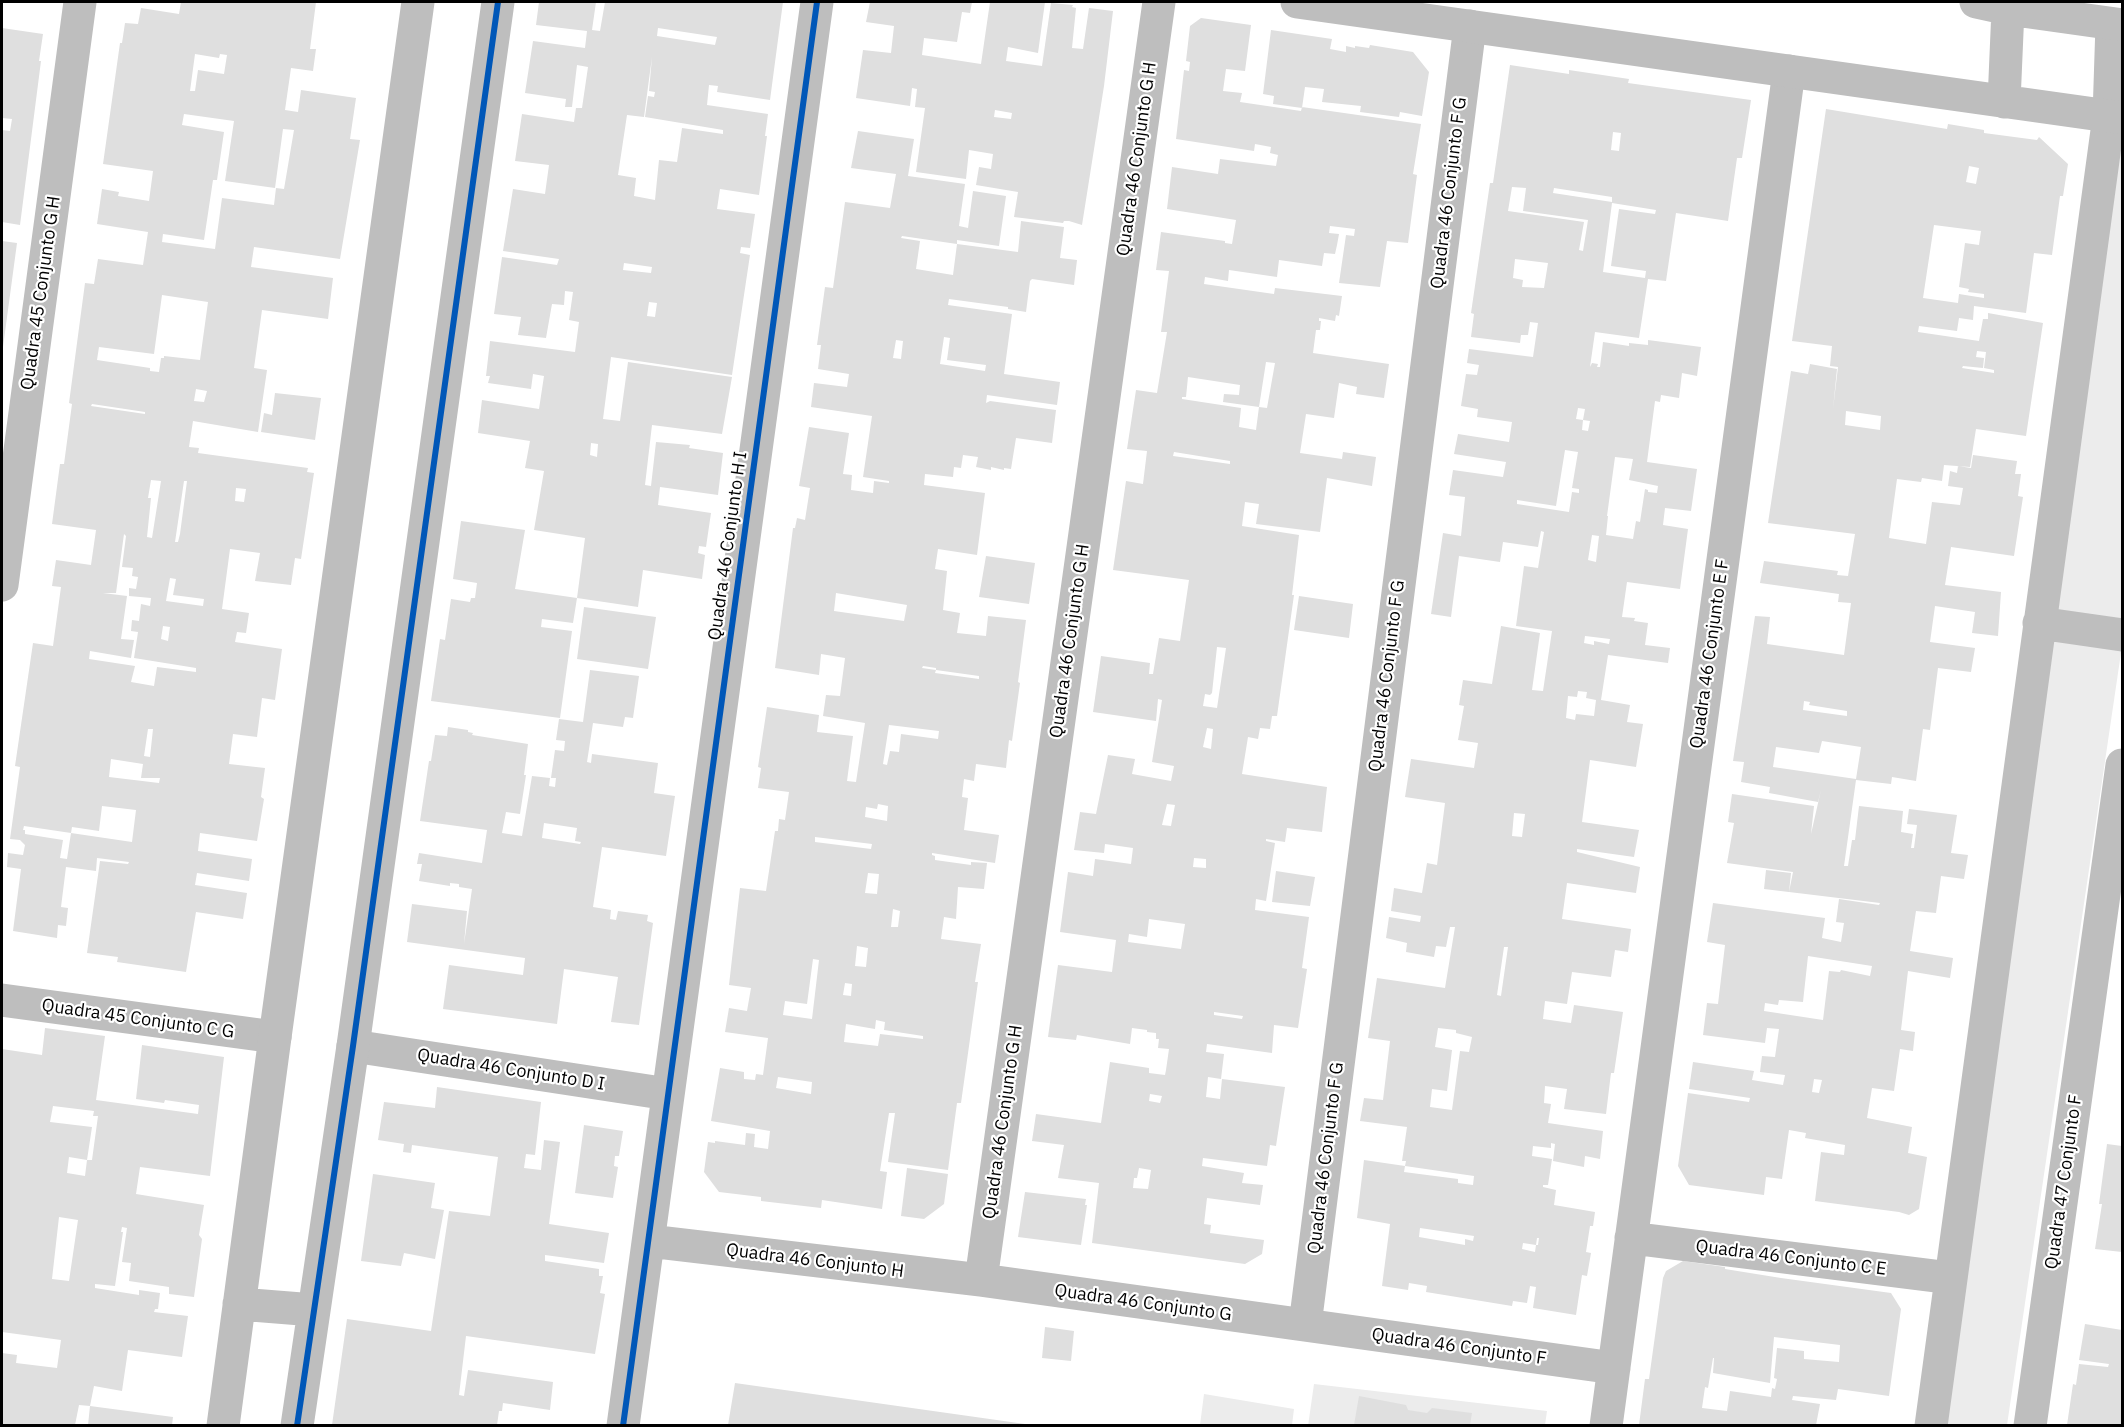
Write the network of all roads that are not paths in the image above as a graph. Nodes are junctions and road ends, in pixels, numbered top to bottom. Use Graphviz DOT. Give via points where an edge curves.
graph roads {
  1 [pos="80,2"];
  2 [pos="418,2"];
  3 [pos="498,2"];
  4 [pos="817,2"];
  5 [pos="1159,2"];
  6 [pos="1297,2"];
  7 [pos="1976,2"];
  8 [pos="2008,9"];
  9 [pos="2117,24"];
  10 [pos="1470,26"];
  11 [pos="1789,71"];
  12 [pos="2004,102"];
  13 [pos="2116,117"];
  14 [pos="2,585"];
  15 [pos="2039,623"];
  16 [pos="2122,635"];
  17 [pos="2122,765"];
  18 [pos="2110,940"];
  19 [pos="2,1000"];
  20 [pos="274,1037"];
  21 [pos="353,1046"];
  22 [pos="668,1094"];
  23 [pos="1631,1238"];
  24 [pos="649,1241"];
  25 [pos="1951,1278"];
  26 [pos="981,1280"];
  27 [pos="238,1304"];
  28 [pos="314,1310"];
  29 [pos="1305,1325"];
  30 [pos="1614,1368"];
  31 [pos="223,1425"];
  32 [pos="297,1425"];
  33 [pos="623,1425"];
  34 [pos="1606,1425"];
  35 [pos="1931,1425"];
  36 [pos="2030,1425"];
  1 -- 14 [label="street, Quadra 45 Conjunto G H"];
  2 -- 20 [label="street"];
  3 -- 21 [label="street"];
  4 -- 22 [label="street, Quadra 46 Conjunto H I"];
  5 -- 26 [label="street, Quadra 46 Conjunto G H"];
  6 -- 10 [label="street"];
  7 -- 8 [label="street"];
  8 -- 9 [label="street"];
  8 -- 12 [label="street"];
  9 -- 13 [label="street"];
  10 -- 11 [label="street"];
  10 -- 29 [label="street, Quadra 46 Conjunto F G"];
  11 -- 12 [label="street"];
  11 -- 23 [label="street, Quadra 46 Conjunto E F"];
  12 -- 13 [label="street"];
  13 -- 15 [label="street"];
  15 -- 16 [label="street"];
  15 -- 25 [label="street"];
  17 -- 18 [label="street, Quadra 47 Conjunto F"];
  18 -- 36 [label="street, Quadra 47 Conjunto F"];
  19 -- 20 [label="street, Quadra 45 Conjunto C G"];
  20 -- 27 [label="street"];
  21 -- 22 [label="street, Quadra 46 Conjunto D I"];
  21 -- 28 [label="street"];
  22 -- 24 [label="street, Quadra 46 Conjunto H I"];
  23 -- 25 [label="street, Quadra 46 Conjunto C E"];
  23 -- 30 [label="street, Quadra 46 Conjunto E F"];
  24 -- 26 [label="street, Quadra 46 Conjunto H"];
  24 -- 33 [label="street, Quadra 46 Conjunto H I"];
  25 -- 35 [label="street"];
  26 -- 29 [label="street, Quadra 46 Conjunto G"];
  27 -- 28 [label="street"];
  27 -- 31 [label="street"];
  28 -- 32 [label="street"];
  29 -- 30 [label="street, Quadra 46 Conjunto F"];
  30 -- 34 [label="street, Quadra 46 Conjunto E F"];
}
